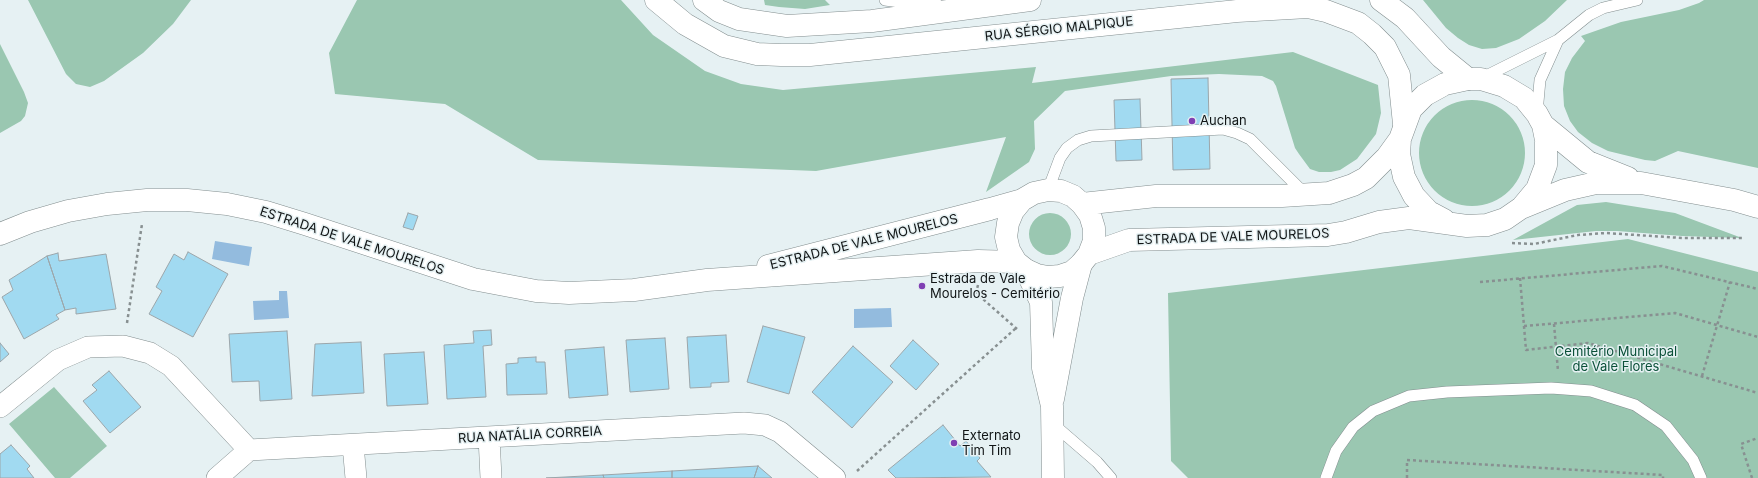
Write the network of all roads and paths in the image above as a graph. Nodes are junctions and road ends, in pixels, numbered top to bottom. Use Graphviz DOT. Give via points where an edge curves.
graph roads {
  1 [pos="656,0"];
  2 [pos="704,0"];
  3 [pos="885,0"];
  4 [pos="1018,0"];
  5 [pos="1030,0"];
  6 [pos="1381,0"];
  7 [pos="1637,0"];
  8 [pos="1558,40"];
  9 [pos="1475,79"];
  10 [pos="1540,120"];
  11 [pos="1402,131"];
  12 [pos="1641,183"];
  13 [pos="1048,190"];
  14 [pos="1306,195"];
  15 [pos="147,200"];
  16 [pos="1022,200"];
  17 [pos="1082,204"];
  18 [pos="1758,207"];
  19 [pos="1521,208"];
  20 [pos="1448,222"];
  21 [pos="0,234"];
  22 [pos="1742,238"];
  23 [pos="1511,243"];
  24 [pos="1085,259"];
  25 [pos="978,261"];
  26 [pos="1021,266"];
  27 [pos="1520,278"];
  28 [pos="707,280"];
  29 [pos="1480,282"];
  30 [pos="1730,282"];
  31 [pos="1758,289"];
  32 [pos="1554,324"];
  33 [pos="1717,325"];
  34 [pos="1524,326"];
  35 [pos="1016,328"];
  36 [pos="1042,330"];
  37 [pos="1758,337"];
  38 [pos="123,346"];
  39 [pos="1556,347"];
  40 [pos="1702,376"];
  41 [pos="1559,388"];
  42 [pos="1758,393"];
  43 [pos="0,407"];
  44 [pos="1052,415"];
  45 [pos="489,437"];
  46 [pos="1758,438"];
  47 [pos="353,444"];
  48 [pos="249,450"];
  49 [pos="856,473"];
  50 [pos="217,478"];
  51 [pos="356,478"];
  52 [pos="491,478"];
  53 [pos="835,478"];
  54 [pos="1053,478"];
  55 [pos="1111,478"];
  56 [pos="1326,478"];
  57 [pos="1407,478"];
  58 [pos="1663,478"];
  59 [pos="1701,478"];
  60 [pos="1752,478"];
  1 -- 11 [label="main road, RUA SÉRGIO MALPIQUE" via="685,24 724,46 757,54 781,55 810,55 1237,11 1308,7 1358,23 1385,47 1399,75"];
  2 -- 5 [label="main road" via="719,11 739,19 787,26 872,21"];
  3 -- 4 [label="lane" via="915,4"];
  6 -- 9 [label="main road" via="1405,18 1441,58"];
  7 -- 8 [label="lane" via="1604,8 1589,15"];
  8 -- 9 [label="lane"];
  8 -- 10 [label="lane" via="1540,80"];
  9 -- 10 [label="main road, ESTRADA DE VALE MOURELOS" via="1504,86 1524,98"];
  9 -- 11 [label="main road, ESTRADA DE VALE MOURELOS" via="1445,84 1425,95 1412,109"];
  10 -- 12 [label="main road, ESTRADA DE VALE MOURELOS" via="1588,162"];
  10 -- 19 [label="main road, ESTRADA DE VALE MOURELOS" via="1546,140 1546,165 1537,189"];
  11 -- 14 [label="main road, ESTRADA DE VALE MOURELOS" via="1382,163 1366,178 1334,191"];
  11 -- 20 [label="main road, ESTRADA DE VALE MOURELOS" via="1398,154 1404,177 1414,196 1429,212"];
  12 -- 18 [label="main road, ESTRADA DE VALE MOURELOS" via="1734,200"];
  12 -- 19 [label="main road, ESTRADA DE VALE MOURELOS" via="1596,183 1565,190"];
  13 -- 14 [label="lane" via="1060,158 1067,148 1078,140 1091,136 1223,130 1250,139"];
  13 -- 16 [label="main road, ESTRADA DE VALE MOURELOS" via="1034,193"];
  13 -- 17 [label="main road, ESTRADA DE VALE MOURELOS" via="1061,191"];
  14 -- 17 [label="main road, ESTRADA DE VALE MOURELOS" via="1156,196"];
  15 -- 21 [label="main road, ESTRADA DE VALE MOURELOS" via="68,211"];
  15 -- 28 [label="main road, ESTRADA DE VALE MOURELOS" via="227,204 266,212 473,279 530,290 601,292"];
  15 -- 38 [label="path"];
  16 -- 26 [label="main road" via="1013,211 1006,237 1009,250"];
  16 -- 28 [label="main road, ESTRADA DE VALE MOURELOS" via="814,256"];
  17 -- 24 [label="main road, ESTRADA DE VALE MOURELOS" via="1090,215 1094,228 1094,241"];
  19 -- 20 [label="main road, ESTRADA DE VALE MOURELOS" via="1505,219 1487,225 1467,226"];
  20 -- 24 [label="main road, ESTRADA DE VALE MOURELOS" via="1394,219 1321,236 1129,240"];
  22 -- 23 [label="path" via="1682,238 1606,233 1578,235 1534,244"];
  24 -- 26 [label="main road, ESTRADA DE VALE MOURELOS" via="1072,272 1060,276 1037,275"];
  24 -- 44 [label="main road" via="1072,298"];
  25 -- 26 [label="main road, ESTRADA DE VALE MOURELOS"];
  25 -- 28 [label="main road, ESTRADA DE VALE MOURELOS"];
  25 -- 35 [label="path" via="980,275 976,293"];
  26 -- 36 [label="main road" via="1041,302"];
  27 -- 29 [label="path"];
  27 -- 30 [label="path" via="1662,266"];
  27 -- 34 [label="path"];
  30 -- 31 [label="path"];
  30 -- 33 [label="path"];
  32 -- 33 [label="path" via="1676,313"];
  32 -- 34 [label="path"];
  32 -- 39 [label="path"];
  33 -- 37 [label="path"];
  33 -- 40 [label="path"];
  34 -- 39 [label="path" via="1526,350"];
  35 -- 36 [label="path"];
  35 -- 49 [label="path"];
  36 -- 44 [label="main road" via="1043,368"];
  38 -- 43 [label="street" via="88,346 58,360"];
  38 -- 48 [label="street" via="150,353 171,366"];
  39 -- 40 [label="path" via="1588,343"];
  39 -- 41 [label="path"];
  40 -- 42 [label="path"];
  41 -- 56 [label="lane" via="1409,396 1373,411 1353,427 1336,451"];
  41 -- 59 [label="lane" via="1592,391 1634,405 1666,426 1693,460"];
  44 -- 54 [label="main road"];
  44 -- 55 [label="lane"];
  45 -- 47 [label="street, RUA NATÁLIA CORREIA"];
  45 -- 52 [label="street"];
  45 -- 53 [label="street, RUA NATÁLIA CORREIA" via="744,423 765,425 792,441"];
  46 -- 60 [label="path" via="1741,444"];
  47 -- 48 [label="street, RUA NATÁLIA CORREIA"];
  47 -- 51 [label="street"];
  48 -- 50 [label="street"];
  57 -- 58 [label="path" via="1407,460 1663,474"];
}
